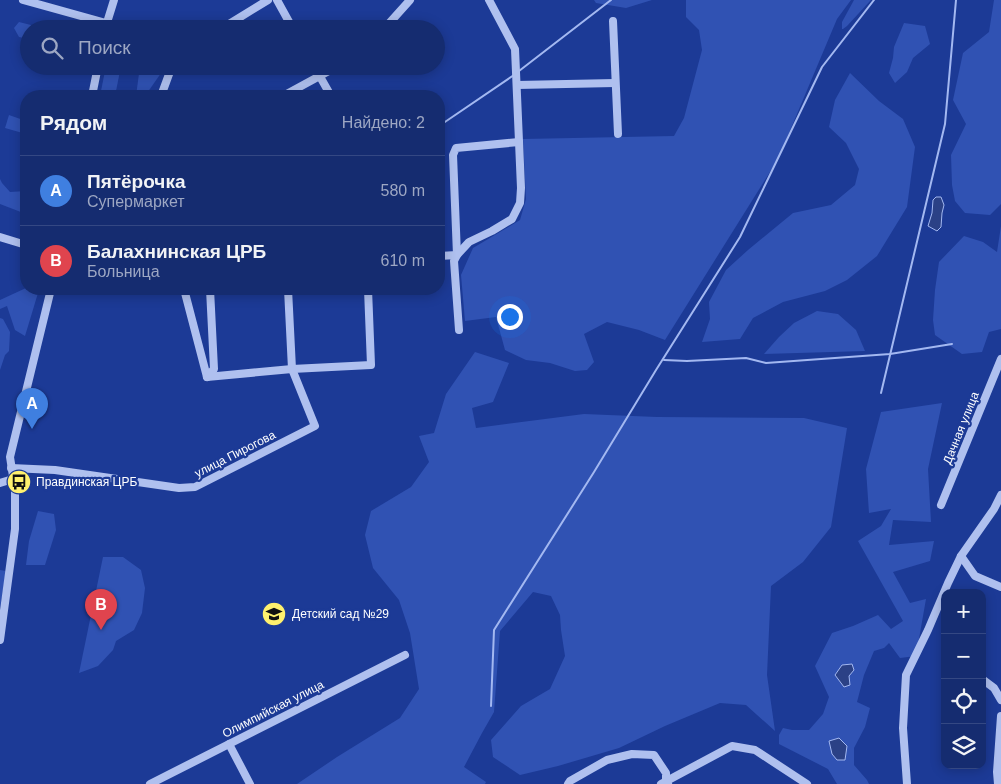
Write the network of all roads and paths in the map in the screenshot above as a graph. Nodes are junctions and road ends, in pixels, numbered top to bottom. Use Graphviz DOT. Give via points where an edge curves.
graph roads {
  1 [pos="23,0"];
  2 [pos="114,0"];
  3 [pos="268,0"];
  4 [pos="277,0"];
  5 [pos="410,0"];
  6 [pos="489,0"];
  7 [pos="87,20"];
  8 [pos="108,20"];
  9 [pos="236,20"];
  10 [pos="288,20"];
  11 [pos="392,20"];
  12 [pos="613,21"];
  13 [pos="96,75"];
  14 [pos="168,75"];
  15 [pos="320,76"];
  16 [pos="615,83"];
  17 [pos="517,86"];
  18 [pos="93,90"];
  19 [pos="162,90"];
  20 [pos="294,90"];
  21 [pos="328,90"];
  22 [pos="618,134"];
  23 [pos="519,142"];
  24 [pos="0,237"];
  25 [pos="20,243"];
  26 [pos="458,255"];
  27 [pos="445,256"];
  28 [pos="49,295"];
  29 [pos="186,295"];
  30 [pos="210,295"];
  31 [pos="288,295"];
  32 [pos="368,295"];
  33 [pos="459,330"];
  34 [pos="1001,359"];
  35 [pos="292,369"];
  36 [pos="207,377"];
  37 [pos="11,468"];
  38 [pos="13,479"];
  39 [pos="0,483"];
  40 [pos="1001,495"];
  41 [pos="941,505"];
  42 [pos="961,556"];
  43 [pos="949,580"];
  44 [pos="1001,587"];
  45 [pos="951,589"];
  46 [pos="0,640"];
  47 [pos="406,655"];
  48 [pos="986,682"];
  49 [pos="1001,700"];
  50 [pos="1001,716"];
  51 [pos="229,744"];
  52 [pos="665,783"];
  53 [pos="150,784"];
  54 [pos="250,784"];
  55 [pos="568,784"];
  56 [pos="806,784"];
  57 [pos="907,784"];
  58 [pos="998,784"];
  1 -- 7 [label="street"];
  2 -- 8 [label="street"];
  3 -- 9 [label="street"];
  4 -- 10 [label="street"];
  5 -- 11 [label="street"];
  6 -- 17 [label="street" via="515,49"];
  12 -- 16 [label="street"];
  13 -- 18 [label="street"];
  14 -- 19 [label="street"];
  15 -- 20 [label="street"];
  15 -- 21 [label="street"];
  16 -- 17 [label="street"];
  16 -- 22 [label="street"];
  17 -- 23 [label="street"];
  23 -- 26 [label="street" via="520,203 512,218 469,242"];
  23 -- 26 [label="street" via="456,148 453,155"];
  24 -- 25 [label="street"];
  26 -- 27 [label="street"];
  26 -- 33 [label="street" via="454,261"];
  28 -- 37 [label="street" via="10,457"];
  29 -- 36 [label="street"];
  30 -- 36 [label="street" via="214,370"];
  31 -- 35 [label="street"];
  32 -- 35 [label="street" via="371,365"];
  34 -- 41 [label="street, Дачная улица"];
  35 -- 36 [label="street"];
  35 -- 37 [label="street, улица Пирогова" via="315,426 195,487 179,488 55,470"];
  37 -- 38 [label="street"];
  38 -- 39 [label="street"];
  38 -- 46 [label="street" via="15,529"];
  40 -- 42 [label="street"];
  42 -- 43 [label="street"];
  42 -- 44 [label="street" via="975,576"];
  43 -- 45 [label="street"];
  43 -- 57 [label="street" via="906,675 903,728"];
  47 -- 51 [label="street, Олимпийская улица"];
  48 -- 49 [label="street"];
  50 -- 58 [label="street"];
  51 -- 53 [label="street, Олимпийская улица"];
  51 -- 54 [label="street"];
  52 -- 55 [label="street" via="666,773 654,755 632,754 607,760"];
  52 -- 56 [label="street" via="732,746 755,750"];
}
